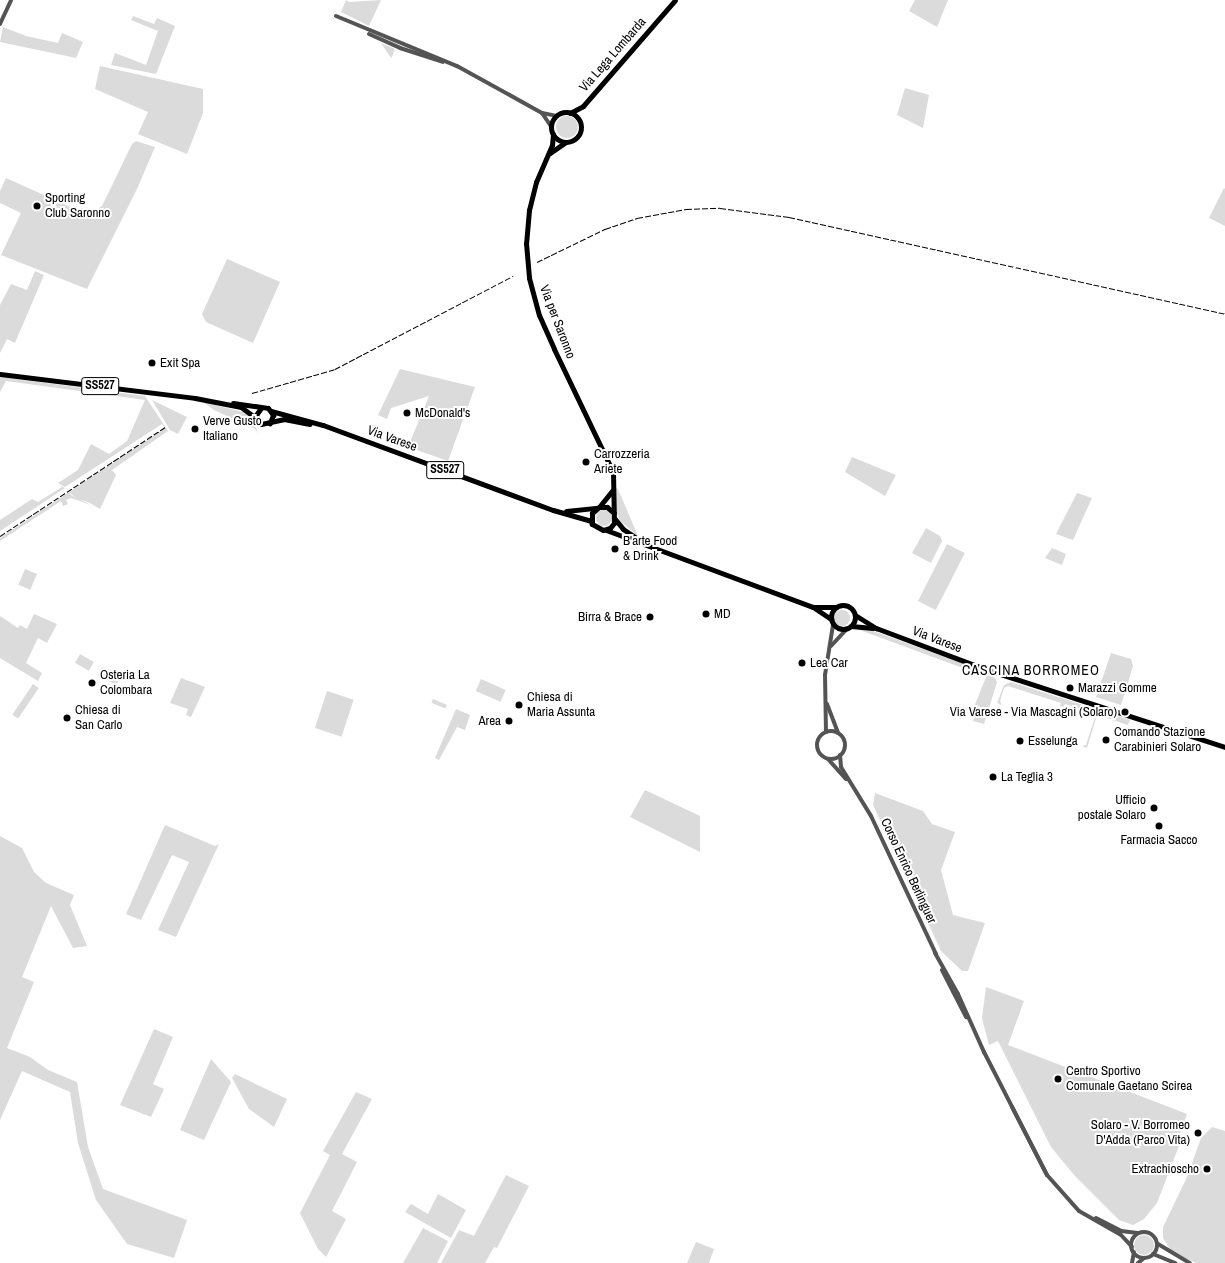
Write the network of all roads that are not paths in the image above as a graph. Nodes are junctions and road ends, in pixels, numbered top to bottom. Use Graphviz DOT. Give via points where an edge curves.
graph roads {
  1 [pos="11,0"];
  2 [pos="675,0"];
  3 [pos="336,16"];
  4 [pos="0,24"];
  5 [pos="583,106"];
  6 [pos="542,113"];
  7 [pos="570,113"];
  8 [pos="556,116"];
  9 [pos="581,122"];
  10 [pos="552,128"];
  11 [pos="553,134"];
  12 [pos="566,142"];
  13 [pos="548,156"];
  14 [pos="0,374"];
  15 [pos="200,400"];
  16 [pos="261,408"];
  17 [pos="271,411"];
  18 [pos="257,419"];
  19 [pos="268,424"];
  20 [pos="336,430"];
  21 [pos="613,490"];
  22 [pos="598,508"];
  23 [pos="553,510"];
  24 [pos="614,513"];
  25 [pos="615,519"];
  26 [pos="591,521"];
  27 [pos="606,530"];
  28 [pos="646,544"];
  29 [pos="813,607"];
  30 [pos="836,607"];
  31 [pos="855,615"];
  32 [pos="831,619"];
  33 [pos="833,625"];
  34 [pos="849,628"];
  35 [pos="876,628"];
  36 [pos="830,646"];
  37 [pos="826,698"];
  38 [pos="826,732"];
  39 [pos="838,733"];
  40 [pos="1225,747"];
  41 [pos="840,755"];
  42 [pos="828,758"];
  43 [pos="861,798"];
  44 [pos="1072,1204"];
  45 [pos="1138,1233"];
  46 [pos="1158,1244"];
  47 [pos="1132,1247"];
  48 [pos="1134,1252"];
  49 [pos="1154,1254"];
  50 [pos="1144,1258"];
  51 [pos="1132,1263"];
  52 [pos="1138,1263"];
  53 [pos="1175,1263"];
  54 [pos="1190,1263"];
  1 -- 4 [label="street"];
  2 -- 5 [label="main road, Via Lega Lombarda"];
  3 -- 6 [label="street" via="400,48 453,64"];
  5 -- 7 [label="main road, Via Lega Lombarda"];
  5 -- 9 [label="main road, Via Lega Lombarda"];
  6 -- 8 [label="street"];
  6 -- 10 [label="street"];
  7 -- 8 [label="main road"];
  7 -- 9 [label="main road"];
  8 -- 10 [label="main road"];
  9 -- 12 [label="main road" via="581,130 577,137"];
  10 -- 11 [label="main road"];
  11 -- 12 [label="main road"];
  11 -- 13 [label="main road, Via per Saronno"];
  12 -- 13 [label="main road, Via per Saronno"];
  13 -- 21 [label="main road, Via per Saronno" via="536,182 528,215 526,243 529,278 554,349 613,472"];
  14 -- 15 [label="main road, SS527"];
  15 -- 16 [label="main road, SS527" via="241,403"];
  15 -- 18 [label="main road, SS527" via="241,407"];
  16 -- 17 [label="main road"];
  16 -- 18 [label="main road" via="257,413"];
  17 -- 19 [label="main road" via="273,417"];
  17 -- 20 [label="main road, Via Varese / SS527"];
  18 -- 19 [label="main road" via="261,424"];
  19 -- 20 [label="main road, Via Varese / SS527" via="291,419"];
  20 -- 23 [label="main road, Via Varese / SS527"];
  21 -- 22 [label="main road"];
  21 -- 24 [label="main road, Via per Saronno"];
  22 -- 23 [label="main road, Via Varese / SS527" via="576,511"];
  22 -- 24 [label="main road" via="607,507"];
  22 -- 26 [label="main road"];
  23 -- 26 [label="main road, Via Varese / SS527"];
  24 -- 25 [label="main road"];
  25 -- 27 [label="main road" via="613,526"];
  25 -- 28 [label="main road, SS527" via="623,529"];
  26 -- 27 [label="main road, SS527" via="597,529"];
  27 -- 28 [label="main road, SS527"];
  28 -- 29 [label="main road, SS527"];
  29 -- 30 [label="main road, SS527"];
  29 -- 32 [label="main road, SS527"];
  30 -- 31 [label="main road, SS527" via="848,606"];
  30 -- 32 [label="main road"];
  31 -- 34 [label="main road"];
  31 -- 35 [label="main road, Via Varese / SS527"];
  32 -- 33 [label="main road"];
  33 -- 34 [label="main road, SS527" via="839,629"];
  33 -- 36 [label="street"];
  34 -- 35 [label="main road, Via Varese / SS527"];
  34 -- 36 [label="street"];
  35 -- 40 [label="main road, Via Varese / SS527" via="985,669"];
  36 -- 37 [label="street" via="825,675"];
  37 -- 38 [label="street"];
  37 -- 39 [label="street"];
  38 -- 39 [label="street"];
  38 -- 42 [label="street" via="820,736 817,744 821,755"];
  39 -- 41 [label="street" via="845,746"];
  41 -- 42 [label="street"];
  41 -- 43 [label="street, Corso Enrico Berlinguer" via="841,767"];
  42 -- 43 [label="street, Corso Enrico Berlinguer"];
  43 -- 44 [label="street, Corso Enrico Berlinguer" via="935,953 1047,1175"];
  44 -- 45 [label="street, Corso Enrico Berlinguer" via="1121,1231"];
  44 -- 47 [label="street, Corso Enrico Berlinguer" via="1087,1216 1121,1235"];
  45 -- 46 [label="street" via="1149,1232"];
  45 -- 47 [label="street" via="1133,1239"];
  46 -- 49 [label="street"];
  46 -- 54 [label="street"];
  47 -- 48 [label="street"];
  48 -- 50 [label="street"];
  48 -- 51 [label="street"];
  49 -- 50 [label="street"];
  49 -- 53 [label="street"];
  50 -- 52 [label="street"];
}
